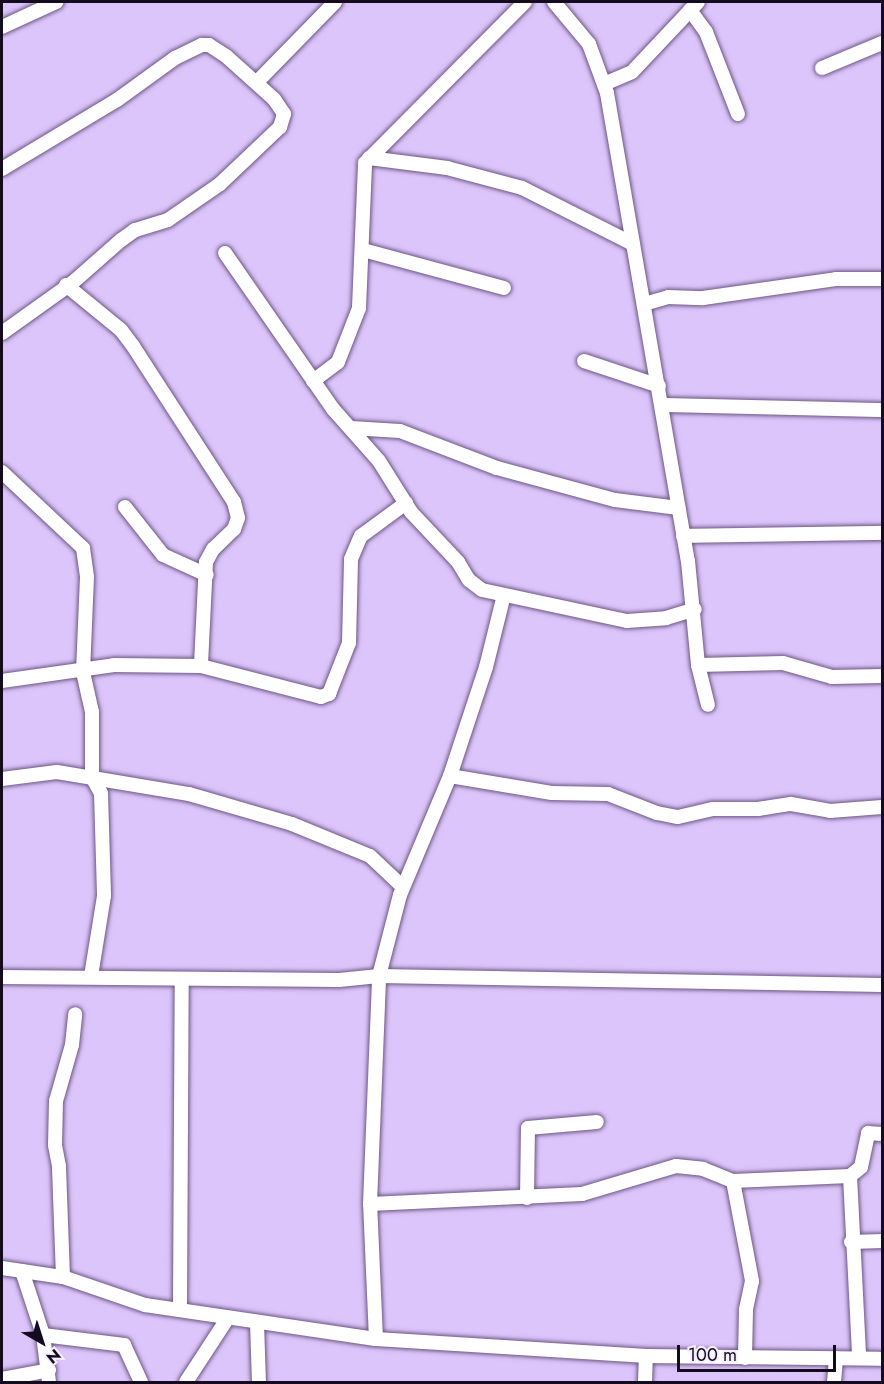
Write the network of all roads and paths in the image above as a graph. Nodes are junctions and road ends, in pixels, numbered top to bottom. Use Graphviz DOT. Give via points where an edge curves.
graph roads {
  1 [pos="56,2"];
  2 [pos="335,2"];
  3 [pos="525,2"];
  4 [pos="554,2"];
  5 [pos="694,6"];
  6 [pos="2,27"];
  7 [pos="882,44"];
  8 [pos="822,68"];
  9 [pos="257,82"];
  10 [pos="604,84"];
  11 [pos="738,114"];
  12 [pos="369,158"];
  13 [pos="2,169"];
  14 [pos="633,244"];
  15 [pos="363,250"];
  16 [pos="225,253"];
  17 [pos="882,279"];
  18 [pos="66,285"];
  19 [pos="504,288"];
  20 [pos="644,304"];
  21 [pos="2,333"];
  22 [pos="584,361"];
  23 [pos="313,381"];
  24 [pos="659,386"];
  25 [pos="662,405"];
  26 [pos="882,410"];
  27 [pos="351,428"];
  28 [pos="4,478"];
  29 [pos="405,503"];
  30 [pos="125,507"];
  31 [pos="678,508"];
  32 [pos="882,533"];
  33 [pos="683,536"];
  34 [pos="207,575"];
  35 [pos="504,595"];
  36 [pos="695,609"];
  37 [pos="698,665"];
  38 [pos="201,666"];
  39 [pos="82,672"];
  40 [pos="882,676"];
  41 [pos="2,681"];
  42 [pos="708,705"];
  43 [pos="450,776"];
  44 [pos="92,777"];
  45 [pos="2,779"];
  46 [pos="882,807"];
  47 [pos="404,887"];
  48 [pos="92,976"];
  49 [pos="379,976"];
  50 [pos="2,977"];
  51 [pos="182,980"];
  52 [pos="882,985"];
  53 [pos="756,989"];
  54 [pos="75,1014"];
  55 [pos="597,1122"];
  56 [pos="882,1134"];
  57 [pos="850,1176"];
  58 [pos="733,1181"];
  59 [pos="526,1198"];
  60 [pos="370,1204"];
  61 [pos="882,1241"];
  62 [pos="851,1242"];
  63 [pos="2,1268"];
  64 [pos="22,1271"];
  65 [pos="63,1277"];
  66 [pos="180,1308"];
  67 [pos="228,1319"];
  68 [pos="257,1323"];
  69 [pos="43,1335"];
  70 [pos="376,1339"];
  71 [pos="646,1356"];
  72 [pos="859,1356"];
  73 [pos="744,1358"];
  74 [pos="836,1358"];
  75 [pos="882,1359"];
  76 [pos="49,1376"];
  77 [pos="2,1379"];
  78 [pos="141,1383"];
  79 [pos="186,1383"];
  80 [pos="259,1383"];
  81 [pos="645,1383"];
  82 [pos="834,1383"];
  1 -- 6 [label="street"];
  2 -- 9 [label="street"];
  3 -- 12 [label="street"];
  4 -- 10 [label="street" via="589,44"];
  5 -- 10 [label="street" via="632,72"];
  5 -- 11 [label="street"];
  7 -- 8 [label="street"];
  9 -- 13 [label="street" via="217,48 202,45 175,58 117,100"];
  9 -- 18 [label="street" via="284,114 273,135 220,184 168,220 128,235"];
  10 -- 14 [label="street"];
  12 -- 14 [label="street" via="447,168 522,188"];
  12 -- 15 [label="street" via="362,174"];
  14 -- 20 [label="street"];
  15 -- 19 [label="street"];
  15 -- 23 [label="street" via="362,287 353,330 338,362"];
  16 -- 23 [label="street"];
  17 -- 20 [label="street" via="836,279 703,298 668,297"];
  18 -- 21 [label="street"];
  18 -- 34 [label="street" via="121,330 234,502 238,518 234,529 213,549 206,562"];
  20 -- 24 [label="street"];
  22 -- 24 [label="street"];
  23 -- 27 [label="street"];
  24 -- 25 [label="street"];
  25 -- 26 [label="street"];
  25 -- 31 [label="street"];
  27 -- 29 [label="street" via="379,461"];
  27 -- 31 [label="street" via="400,431 497,468 615,500"];
  28 -- 39 [label="street" via="83,548 87,577"];
  29 -- 35 [label="street" via="469,580 482,590"];
  29 -- 38 [label="street" via="361,536 351,559 349,643 329,694 321,697"];
  30 -- 34 [label="street" via="163,555"];
  31 -- 33 [label="street"];
  32 -- 33 [label="street"];
  33 -- 36 [label="street"];
  34 -- 38 [label="street"];
  35 -- 36 [label="street" via="627,621 666,618"];
  35 -- 43 [label="street" via="486,667"];
  36 -- 37 [label="street"];
  37 -- 40 [label="street" via="783,663 832,677"];
  37 -- 42 [label="street"];
  38 -- 39 [label="street" via="114,665"];
  39 -- 41 [label="street"];
  39 -- 44 [label="street" via="92,712"];
  43 -- 46 [label="street" via="552,793 608,794 678,817 713,809 791,804 830,811"];
  43 -- 47 [label="street"];
  44 -- 45 [label="street" via="57,772"];
  44 -- 47 [label="street" via="189,794 292,824 370,855"];
  44 -- 48 [label="street" via="101,793 104,896"];
  47 -- 49 [label="street"];
  48 -- 50 [label="street"];
  48 -- 51 [label="street"];
  49 -- 51 [label="street" via="339,980"];
  49 -- 52 [label="street"];
  49 -- 53 [label="street"];
  49 -- 60 [label="street"];
  51 -- 66 [label="street"];
  54 -- 65 [label="street" via="72,1045 56,1101"];
  55 -- 59 [label="street" via="528,1128"];
  56 -- 57 [label="street" via="868,1132 861,1167"];
  57 -- 58 [label="street"];
  57 -- 62 [label="street"];
  58 -- 59 [label="street" via="703,1169 676,1166 582,1194"];
  58 -- 73 [label="street" via="751,1272"];
  59 -- 60 [label="street"];
  60 -- 70 [label="street"];
  61 -- 62 [label="street"];
  62 -- 72 [label="street"];
  63 -- 64 [label="street"];
  64 -- 65 [label="street"];
  64 -- 69 [label="street"];
  65 -- 66 [label="street" via="146,1305"];
  66 -- 67 [label="street"];
  67 -- 68 [label="street"];
  67 -- 79 [label="street"];
  68 -- 70 [label="street"];
  68 -- 80 [label="street"];
  69 -- 76 [label="street"];
  69 -- 78 [label="street" via="124,1345"];
  70 -- 71 [label="street"];
  71 -- 73 [label="street"];
  71 -- 81 [label="street"];
  72 -- 74 [label="street"];
  72 -- 75 [label="street"];
  73 -- 74 [label="street"];
  74 -- 82 [label="street"];
  76 -- 77 [label="street"];
}
